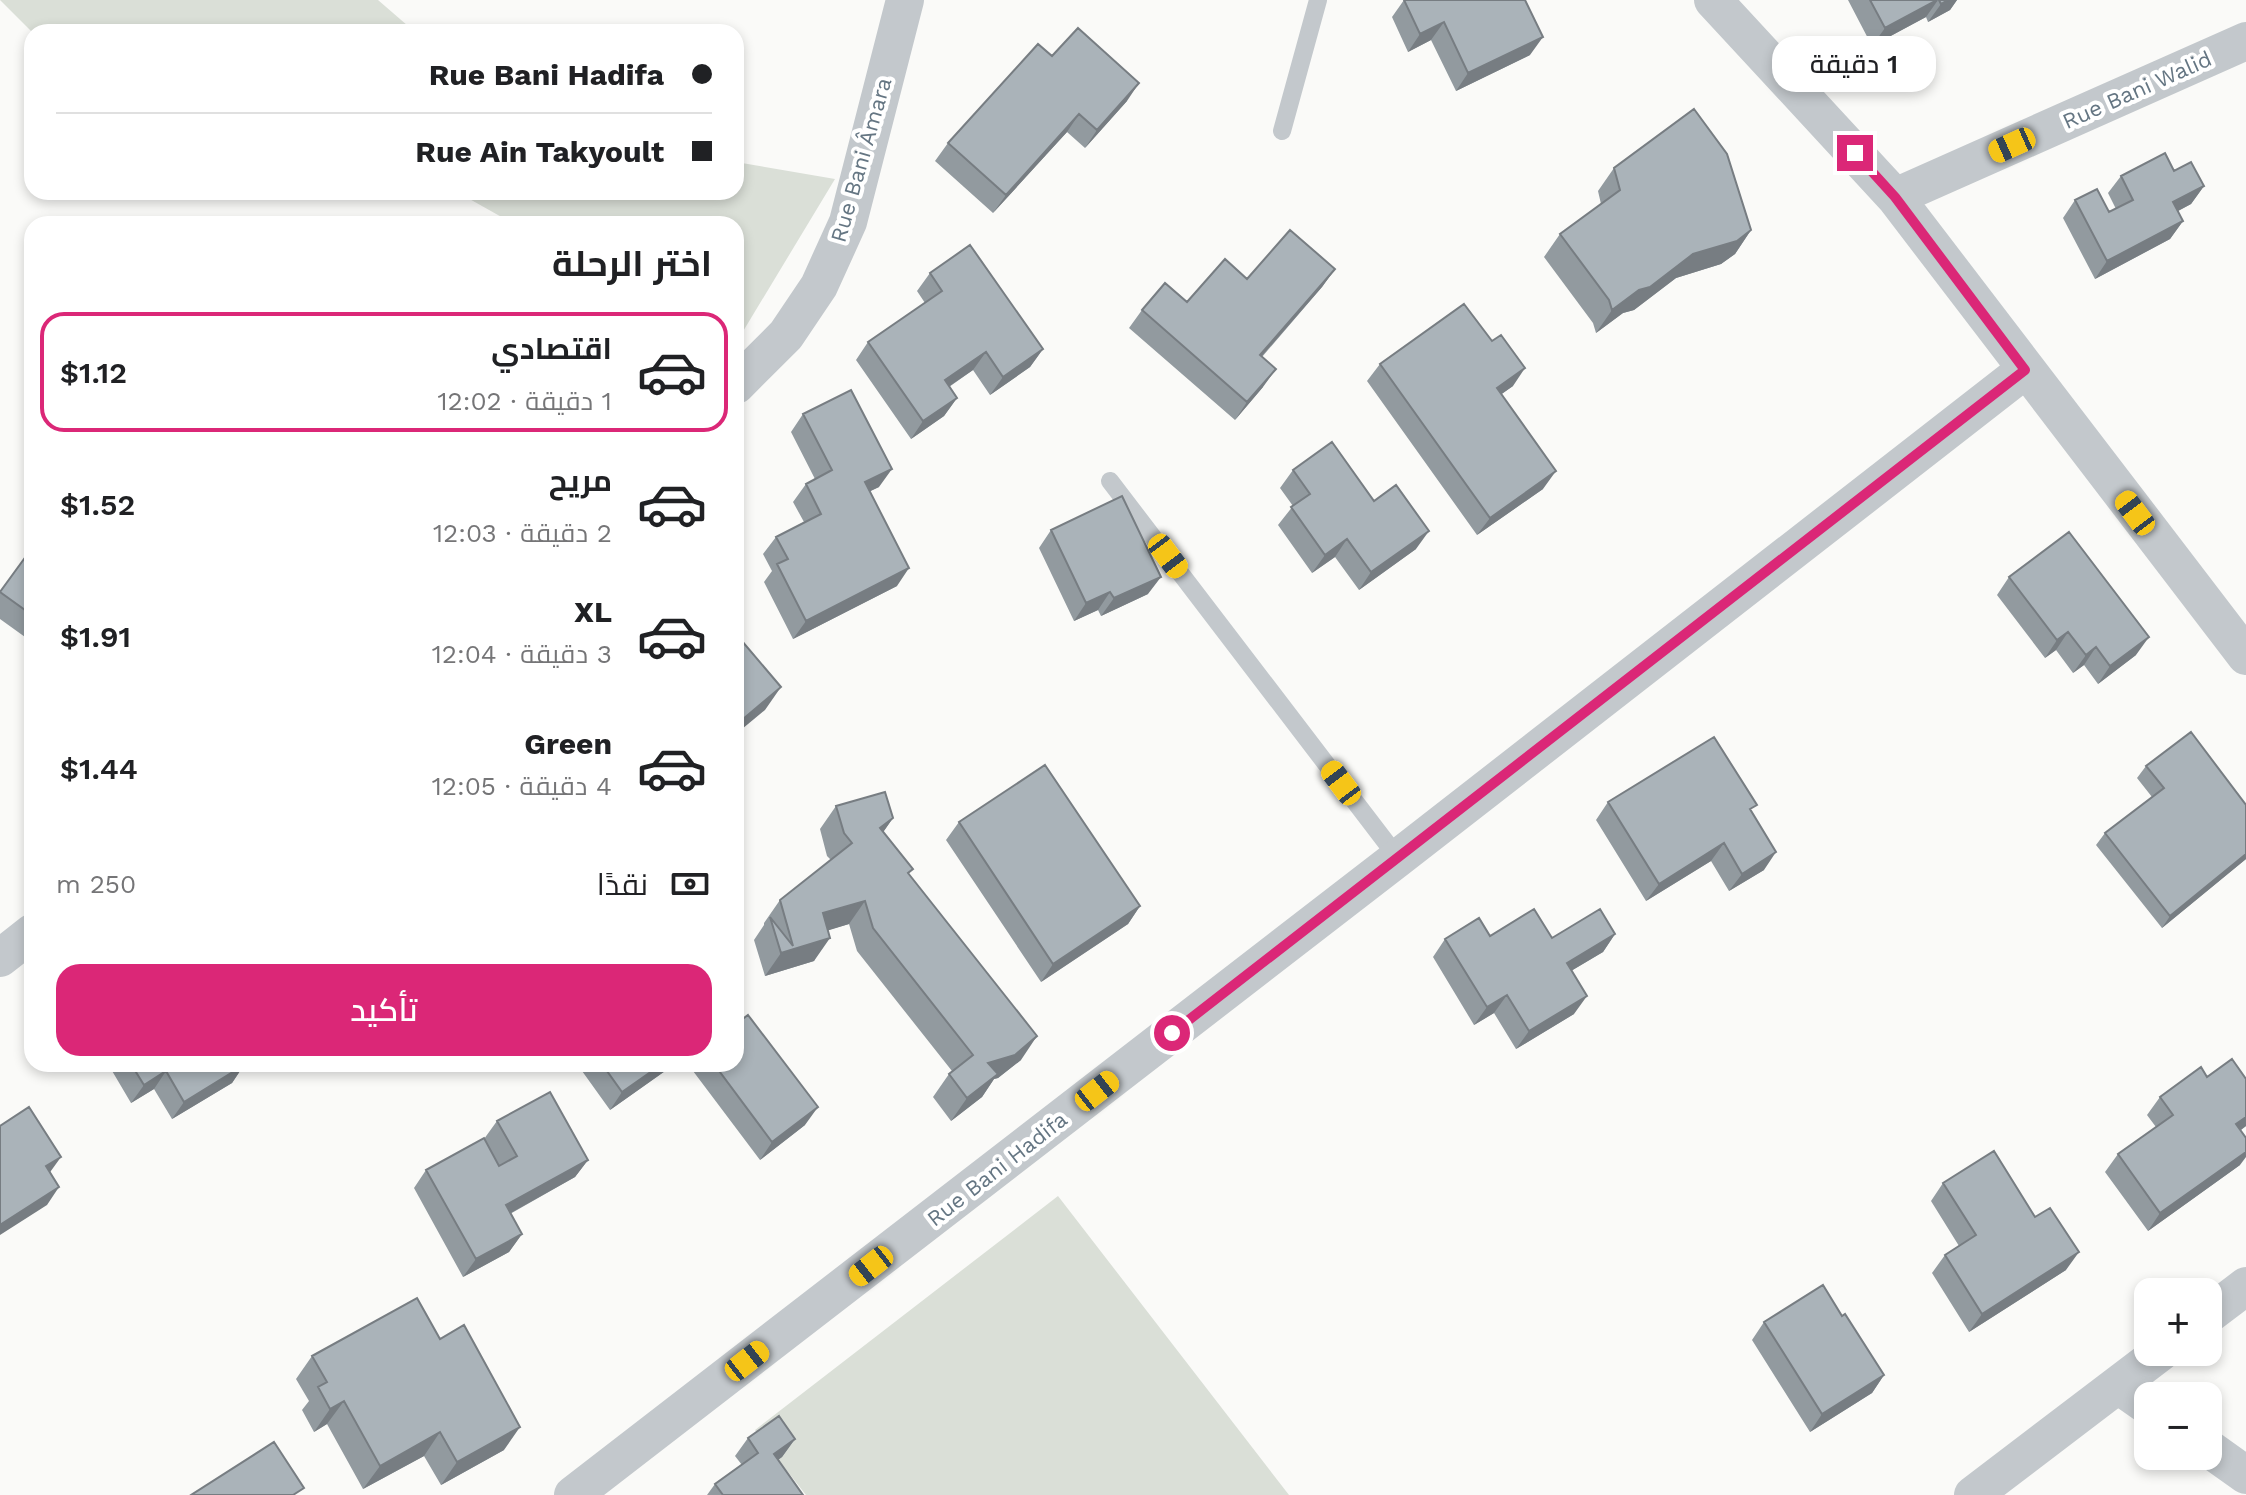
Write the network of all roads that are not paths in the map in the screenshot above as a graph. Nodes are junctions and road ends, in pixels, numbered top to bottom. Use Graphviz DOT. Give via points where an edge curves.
graph roads {
  1 [pos="905,0"];
  2 [pos="1318,0"];
  3 [pos="1713,0"];
  4 [pos="2246,41"];
  5 [pos="1282,131"];
  6 [pos="1895,197"];
  7 [pos="2025,370"];
  8 [pos="744,377"];
  9 [pos="1110,481"];
  10 [pos="2246,656"];
  11 [pos="1398,858"];
  12 [pos="24,939"];
  13 [pos="0,958"];
  14 [pos="2246,1286"];
  15 [pos="2222,1304"];
  16 [pos="2152,1366"];
  17 [pos="2133,1396"];
  18 [pos="2222,1458"];
  19 [pos="2246,1475"];
  20 [pos="573,1495"];
  21 [pos="1973,1495"];
  1 -- 8 [label="street, Rue Bani Âmara" via="848,222 819,286 786,335"];
  2 -- 5 [label="lane"];
  3 -- 6 [label="street"];
  4 -- 6 [label="street, Rue Bani Walid"];
  6 -- 7 [label="street"];
  7 -- 10 [label="street"];
  7 -- 11 [label="street, Rue Bani Hadifa"];
  9 -- 11 [label="lane"];
  11 -- 20 [label="street, Rue Bani Hadifa"];
  12 -- 13 [label="street"];
  14 -- 15 [label="street"];
  16 -- 17 [label="street"];
  17 -- 21 [label="street"];
  18 -- 19 [label="street"];
}
